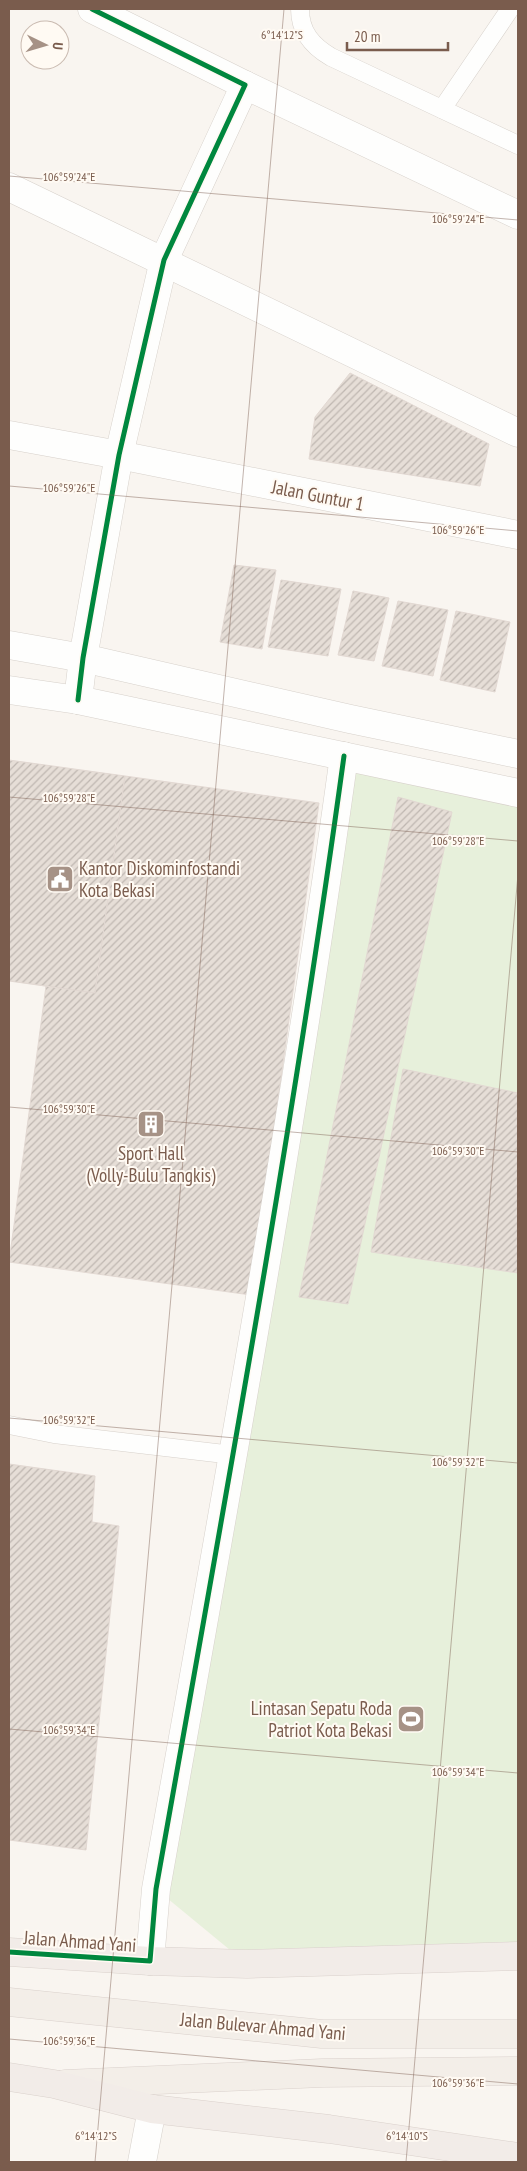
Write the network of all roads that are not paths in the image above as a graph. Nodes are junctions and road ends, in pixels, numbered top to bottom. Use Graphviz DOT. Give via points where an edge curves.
graph roads {
  1 [pos="92,9"];
  2 [pos="300,9"];
  3 [pos="510,9"];
  4 [pos="245,84"];
  5 [pos="442,109"];
  6 [pos="518,145"];
  7 [pos="9,187"];
  8 [pos="518,215"];
  9 [pos="164,260"];
  10 [pos="518,432"];
  11 [pos="9,435"];
  12 [pos="119,455"];
  13 [pos="518,535"];
  14 [pos="9,645"];
  15 [pos="83,658"];
  16 [pos="9,690"];
  17 [pos="78,700"];
  18 [pos="518,754"];
  19 [pos="344,756"];
  20 [pos="518,793"];
  21 [pos="9,1425"];
  22 [pos="234,1455"];
  23 [pos="9,1952"];
  24 [pos="518,1956"];
  25 [pos="150,1961"];
  26 [pos="9,2002"];
  27 [pos="518,2034"];
  28 [pos="518,2071"];
  29 [pos="9,2077"];
  30 [pos="54,2084"];
  31 [pos="152,2108"];
  32 [pos="513,2158"];
  33 [pos="142,2162"];
  1 -- 4 [label="street"];
  2 -- 5 [label="lane" via="304,32 315,48"];
  3 -- 5 [label="lane"];
  4 -- 8 [label="street"];
  4 -- 9 [label="street"];
  5 -- 6 [label="lane"];
  7 -- 9 [label="street"];
  9 -- 10 [label="street"];
  9 -- 12 [label="street"];
  11 -- 12 [label="street, Jalan Guntur 1"];
  12 -- 13 [label="street, Jalan Guntur 1"];
  12 -- 15 [label="street"];
  14 -- 15 [label="street"];
  15 -- 17 [label="street"];
  15 -- 18 [label="street"];
  16 -- 17 [label="street"];
  17 -- 19 [label="street"];
  19 -- 20 [label="street"];
  19 -- 22 [label="street" via="314,968"];
  21 -- 22 [label="lane" via="63,1435"];
  22 -- 25 [label="street" via="156,1889"];
  23 -- 25 [label="highway, Jalan Ahmad Yani"];
  24 -- 25 [label="highway, Jalan Ahmad Yani" via="247,1964"];
  26 -- 27 [label="main road, Jalan Bulevar Ahmad Yani" via="322,2034"];
  28 -- 30 [label="main road, Jalan Bulevar Ahmad Yani" via="322,2073"];
  29 -- 30 [label="highway"];
  30 -- 31 [label="highway"];
  31 -- 32 [label="highway" via="329,2128"];
  31 -- 33 [label="street"];
}
